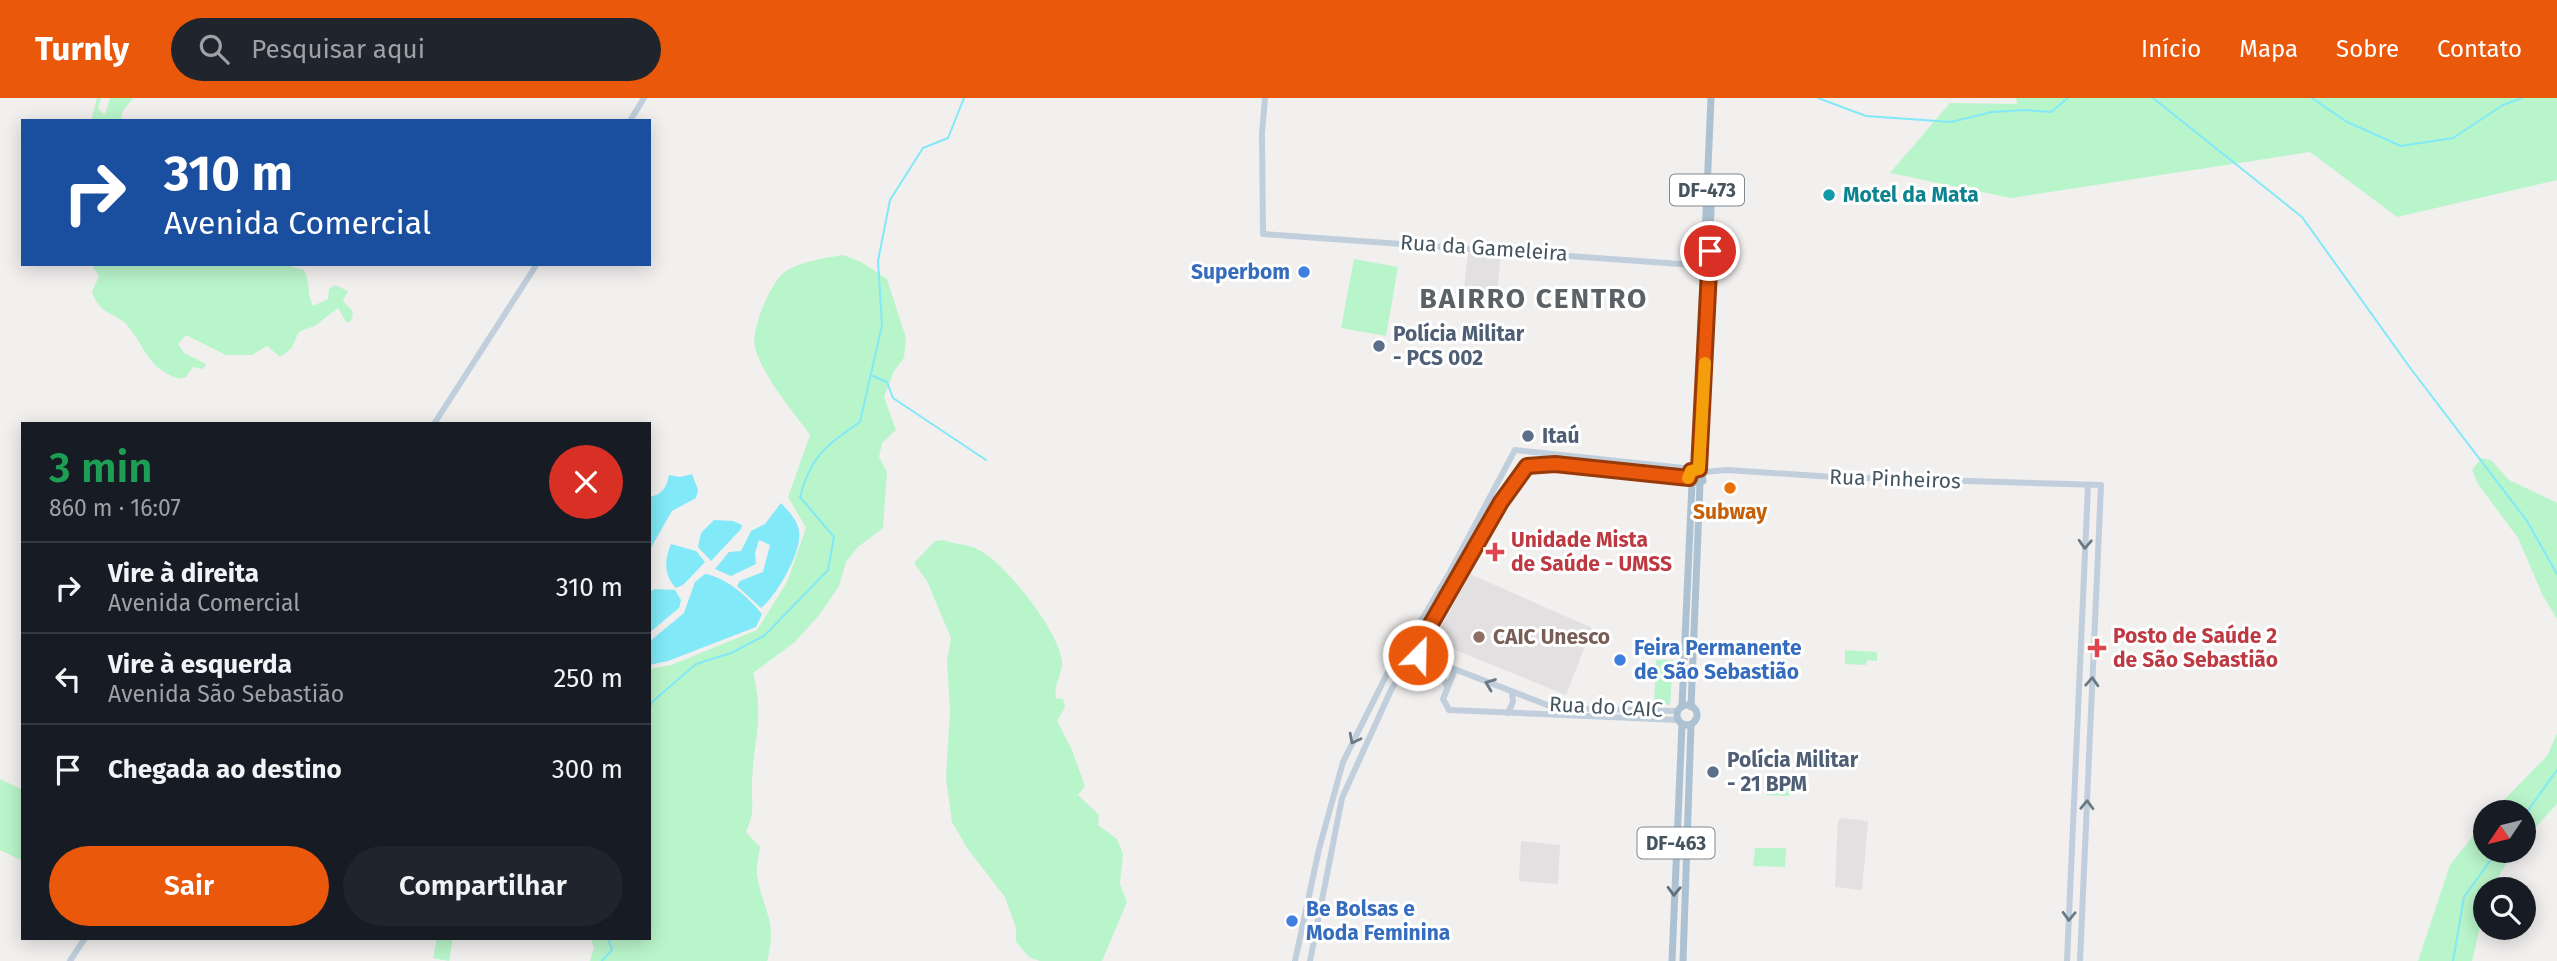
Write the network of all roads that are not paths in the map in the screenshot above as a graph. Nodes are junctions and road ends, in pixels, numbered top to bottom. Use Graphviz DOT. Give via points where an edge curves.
graph roads {
  1 [pos="644,98"];
  2 [pos="1265,98"];
  3 [pos="1711,98"];
  4 [pos="631,119"];
  5 [pos="1707,265"];
  6 [pos="536,266"];
  7 [pos="435,422"];
  8 [pos="1530,451"];
  9 [pos="1512,458"];
  10 [pos="1531,464"];
  11 [pos="1522,470"];
  12 [pos="1698,470"];
  13 [pos="1694,481"];
  14 [pos="2088,485"];
  15 [pos="2088,498"];
  16 [pos="2100,498"];
  17 [pos="1472,532"];
  18 [pos="1478,544"];
  19 [pos="1450,572"];
  20 [pos="1456,581"];
  21 [pos="1406,646"];
  22 [pos="1417,652"];
  23 [pos="1398,657"];
  24 [pos="1412,664"];
  25 [pos="1455,670"];
  26 [pos="1447,686"];
  27 [pos="1511,692"];
  28 [pos="1524,697"];
  29 [pos="1539,704"];
  30 [pos="1373,705"];
  31 [pos="1691,707"];
  32 [pos="1680,708"];
  33 [pos="1382,709"];
  34 [pos="1508,713"];
  35 [pos="1520,713"];
  36 [pos="1535,714"];
  37 [pos="1684,723"];
  38 [pos="2077,751"];
  39 [pos="2088,752"];
  40 [pos="1322,834"];
  41 [pos="1333,836"];
  42 [pos="1688,855"];
  43 [pos="1676,856"];
  44 [pos="2071,861"];
  45 [pos="2083,861"];
  46 [pos="1314,867"];
  47 [pos="1325,872"];
  48 [pos="84,940"];
  49 [pos="1672,957"];
  50 [pos="1683,957"];
  51 [pos="70,961"];
  52 [pos="1295,961"];
  53 [pos="1310,961"];
  54 [pos="2067,961"];
  55 [pos="2080,961"];
  1 -- 4 [label="street"];
  2 -- 5 [label="street, Rua da Gameleira" via="1264,234"];
  3 -- 5 [label="main road, DF-473"];
  5 -- 12 [label="main road, DF-473"];
  6 -- 7 [label="street"];
  8 -- 9 [label="street" via="1516,450"];
  8 -- 10 [label="street"];
  8 -- 12 [label="street, Rua Pinheiros"];
  9 -- 11 [label="street"];
  9 -- 17 [label="street"];
  10 -- 11 [label="street"];
  10 -- 13 [label="street"];
  11 -- 18 [label="street"];
  12 -- 13 [label="main road, DF-473"];
  12 -- 13 [label="main road, DF-473"];
  12 -- 14 [label="street, Rua Pinheiros"];
  13 -- 31 [label="main road, DF-463"];
  13 -- 32 [label="main road, DF-463"];
  14 -- 15 [label="street"];
  14 -- 16 [label="street, Rua Pinheiros" via="2101,485"];
  15 -- 16 [label="street"];
  15 -- 38 [label="street, one-way"];
  39 -- 16 [label="street, one-way"];
  17 -- 18 [label="street"];
  17 -- 19 [label="street"];
  18 -- 20 [label="street"];
  19 -- 20 [label="street"];
  19 -- 21 [label="street"];
  20 -- 22 [label="street"];
  21 -- 22 [label="street, Rua do CAIC"];
  21 -- 23 [label="street"];
  22 -- 24 [label="street"];
  22 -- 25 [label="street, Rua do CAIC"];
  23 -- 24 [label="street"];
  23 -- 30 [label="street"];
  24 -- 26 [label="street" via="1441,673"];
  24 -- 33 [label="street"];
  25 -- 26 [label="street"];
  27 -- 25 [label="street, Rua do CAIC, one-way"];
  26 -- 34 [label="street" via="1443,699 1449,710"];
  27 -- 28 [label="street, Rua do CAIC"];
  27 -- 34 [label="street"];
  28 -- 29 [label="street, Rua do CAIC"];
  28 -- 35 [label="street"];
  29 -- 32 [label="street, Rua do CAIC" via="1562,709"];
  29 -- 36 [label="street"];
  30 -- 33 [label="street" via="1376,712"];
  30 -- 40 [label="street, one-way" via="1343,762"];
  31 -- 32 [label="main road"];
  31 -- 37 [label="main road, DF-463" via="1696,718"];
  32 -- 37 [label="main road, DF-463"];
  33 -- 41 [label="street" via="1350,777"];
  34 -- 35 [label="street"];
  35 -- 36 [label="street"];
  36 -- 37 [label="street"];
  37 -- 42 [label="main road, DF-463"];
  37 -- 43 [label="main road, DF-463"];
  38 -- 39 [label="street"];
  38 -- 44 [label="street"];
  45 -- 39 [label="street, one-way"];
  40 -- 41 [label="street"];
  40 -- 46 [label="street"];
  41 -- 47 [label="street"];
  42 -- 43 [label="main road"];
  42 -- 50 [label="main road, DF-463"];
  43 -- 49 [label="main road, DF-463, one-way"];
  44 -- 45 [label="street"];
  44 -- 54 [label="street, one-way"];
  45 -- 55 [label="street"];
  46 -- 47 [label="street"];
  46 -- 52 [label="street"];
  47 -- 53 [label="street"];
  48 -- 51 [label="street"];
  49 -- 50 [label="main road"];
}
